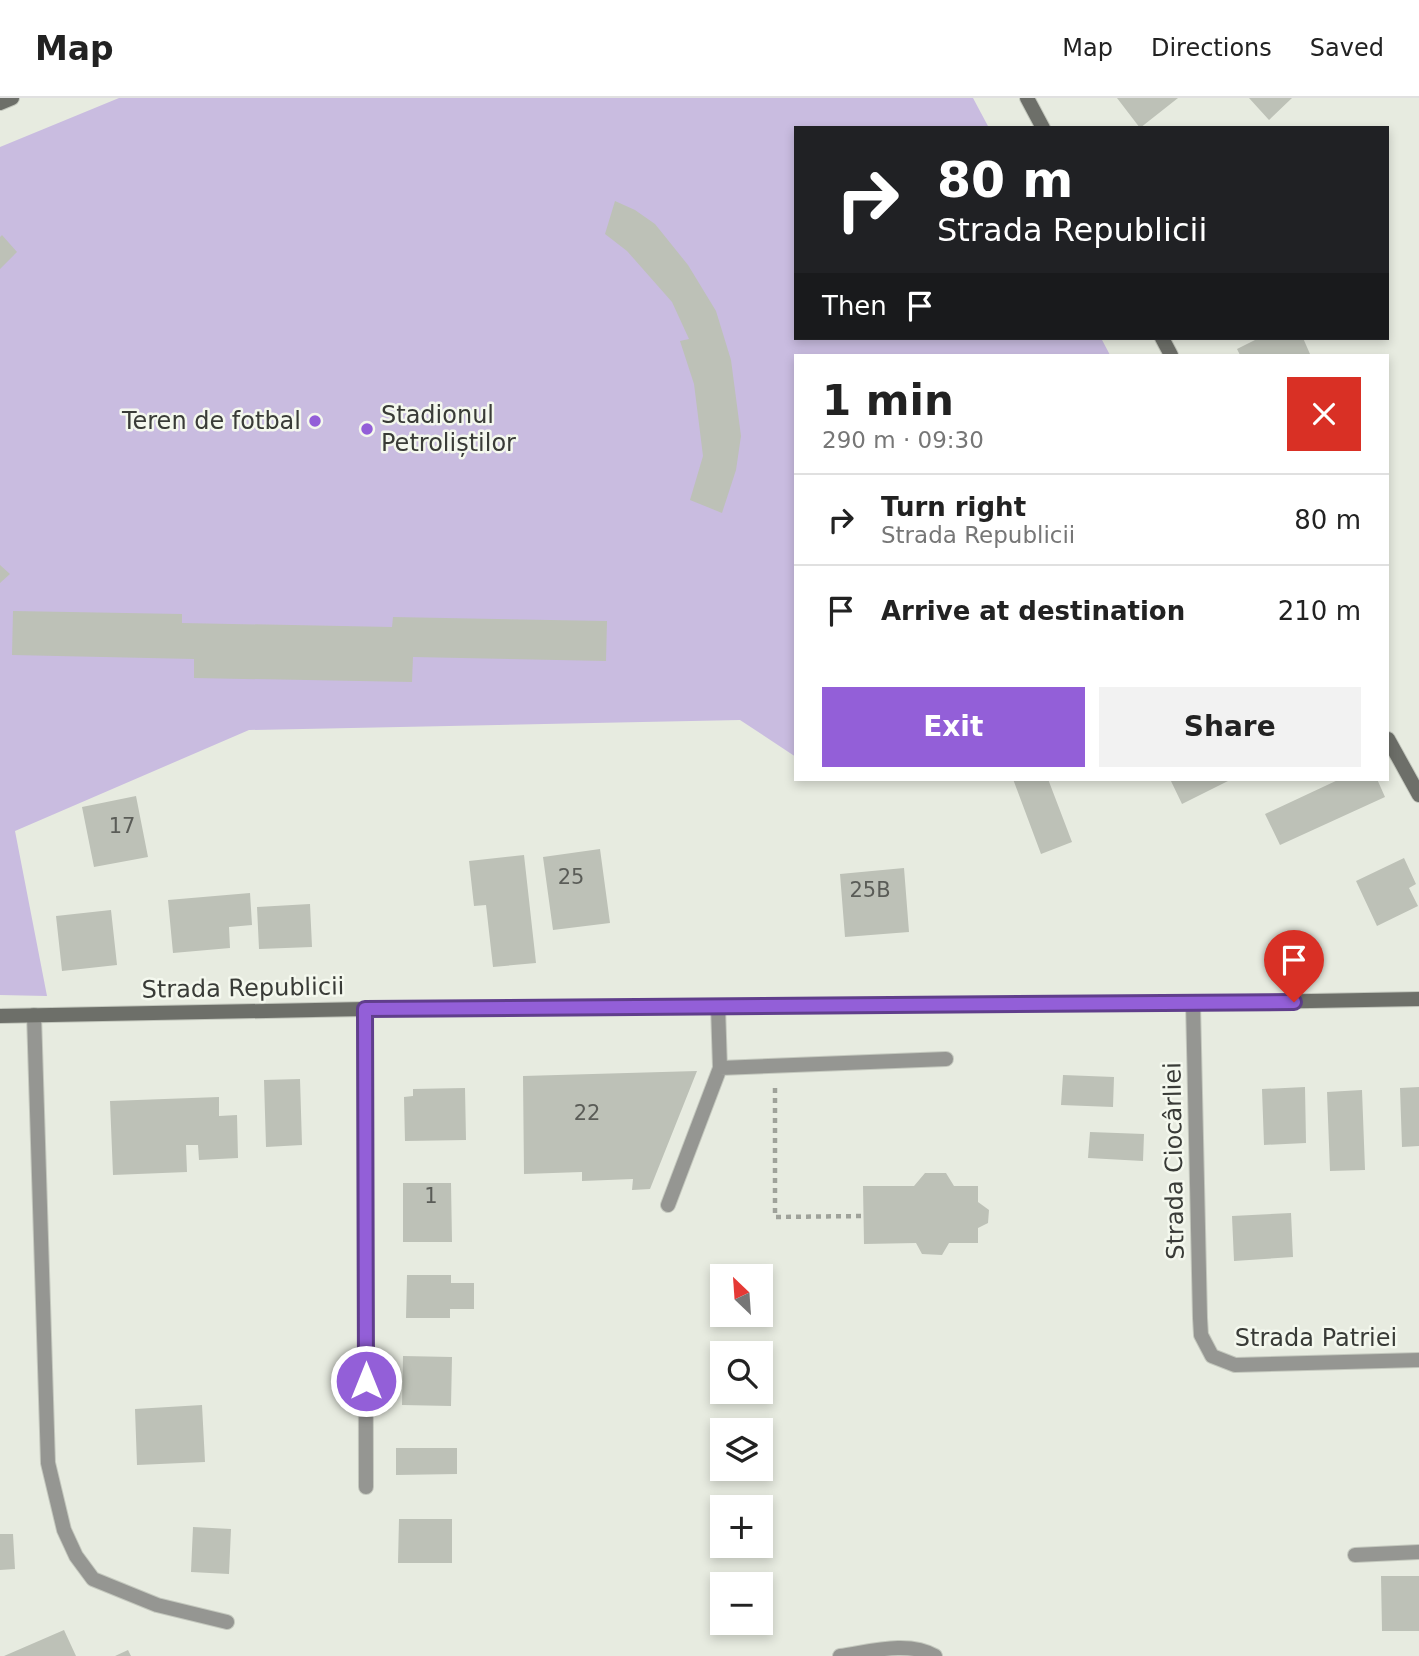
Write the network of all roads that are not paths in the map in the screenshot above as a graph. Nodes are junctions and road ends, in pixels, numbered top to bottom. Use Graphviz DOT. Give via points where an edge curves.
graph roads {
  1 [pos="12,98"];
  2 [pos="1027,98"];
  3 [pos="0,103"];
  4 [pos="1042,126"];
  5 [pos="1389,741"];
  6 [pos="1419,795"];
  7 [pos="1419,999"];
  8 [pos="1194,1003"];
  9 [pos="718,1006"];
  10 [pos="365,1009"];
  11 [pos="34,1015"];
  12 [pos="0,1016"];
  13 [pos="946,1059"];
  14 [pos="720,1068"];
  15 [pos="668,1205"];
  16 [pos="1200,1318"];
  17 [pos="1419,1360"];
  18 [pos="366,1488"];
  19 [pos="1419,1552"];
  20 [pos="1355,1555"];
  21 [pos="227,1622"];
  22 [pos="840,1656"];
  23 [pos="935,1656"];
  1 -- 3 [label="main road"];
  2 -- 4 [label="main road"];
  5 -- 6 [label="main road"];
  7 -- 8 [label="main road, Strada Republicii"];
  8 -- 9 [label="main road, Strada Republicii"];
  8 -- 16 [label="street, Strada Ciocârliei"];
  9 -- 10 [label="main road, Strada Republicii"];
  9 -- 14 [label="street"];
  10 -- 11 [label="main road, Strada Republicii"];
  10 -- 18 [label="street"];
  11 -- 12 [label="main road, Strada Republicii"];
  11 -- 21 [label="street" via="48,1463 64,1530 93,1579 157,1605"];
  13 -- 14 [label="street"];
  14 -- 15 [label="street"];
  16 -- 17 [label="street, Strada Patriei" via="1201,1335 1212,1356 1235,1365"];
  19 -- 20 [label="street"];
  22 -- 23 [label="street" via="898,1648 925,1650"];
}
